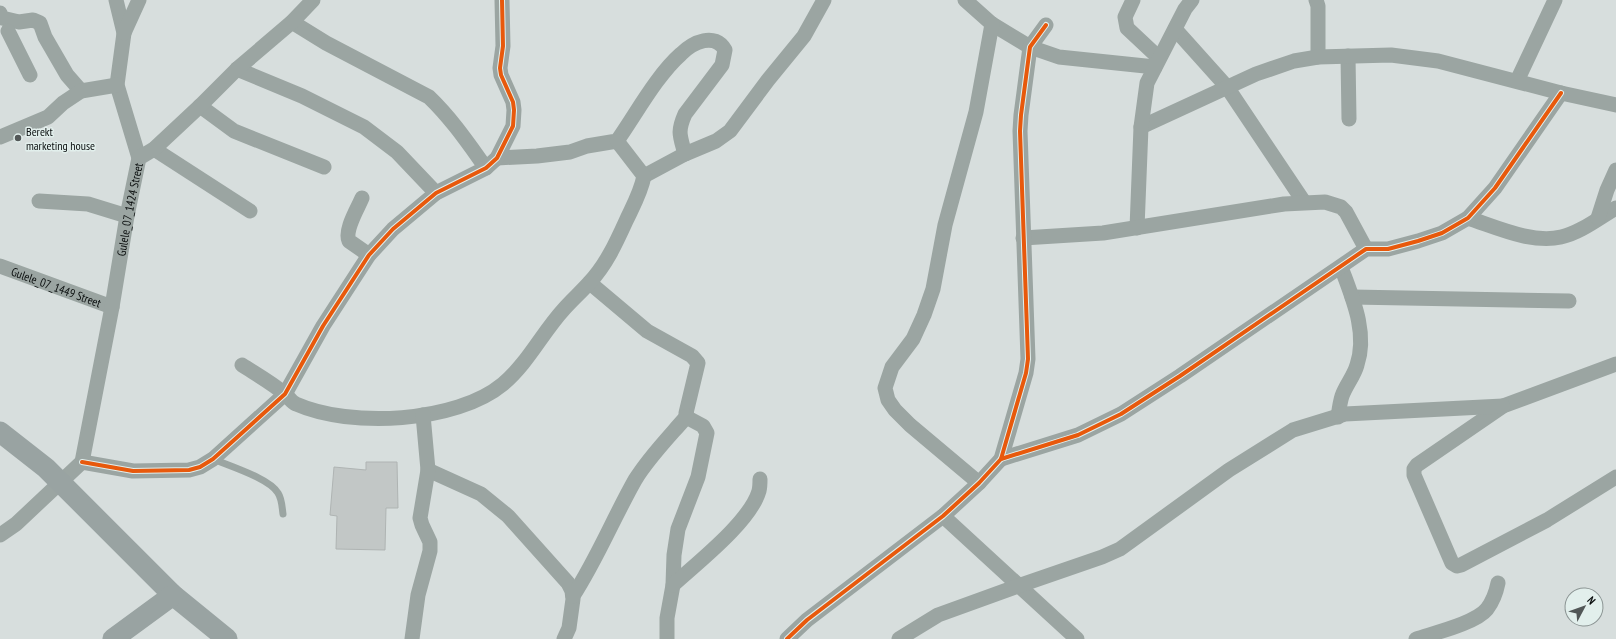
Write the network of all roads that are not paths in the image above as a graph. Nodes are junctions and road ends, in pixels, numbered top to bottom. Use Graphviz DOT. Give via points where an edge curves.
graph roads {
  1 [pos="116,0"];
  2 [pos="139,0"];
  3 [pos="313,0"];
  4 [pos="502,0"];
  5 [pos="824,0"];
  6 [pos="965,0"];
  7 [pos="1133,0"];
  8 [pos="1192,0"];
  9 [pos="1316,0"];
  10 [pos="1556,0"];
  11 [pos="0,13"];
  12 [pos="292,22"];
  13 [pos="992,24"];
  14 [pos="1046,25"];
  15 [pos="1175,29"];
  16 [pos="9,30"];
  17 [pos="124,33"];
  18 [pos="1030,47"];
  19 [pos="1348,56"];
  20 [pos="1318,57"];
  21 [pos="1157,63"];
  22 [pos="237,69"];
  23 [pos="30,75"];
  24 [pos="1517,81"];
  25 [pos="117,85"];
  26 [pos="1227,88"];
  27 [pos="81,91"];
  28 [pos="1561,93"];
  29 [pos="1616,105"];
  30 [pos="200,106"];
  31 [pos="1349,119"];
  32 [pos="1141,127"];
  33 [pos="0,137"];
  34 [pos="617,141"];
  35 [pos="154,149"];
  36 [pos="685,154"];
  37 [pos="139,158"];
  38 [pos="497,158"];
  39 [pos="324,167"];
  40 [pos="486,168"];
  41 [pos="1616,170"];
  42 [pos="644,176"];
  43 [pos="436,192"];
  44 [pos="362,198"];
  45 [pos="39,201"];
  46 [pos="1304,202"];
  47 [pos="1616,208"];
  48 [pos="250,211"];
  49 [pos="127,216"];
  50 [pos="1468,218"];
  51 [pos="1598,218"];
  52 [pos="1137,228"];
  53 [pos="1023,238"];
  54 [pos="1366,248"];
  55 [pos="369,255"];
  56 [pos="0,266"];
  57 [pos="1341,267"];
  58 [pos="590,283"];
  59 [pos="1352,297"];
  60 [pos="1569,301"];
  61 [pos="112,307"];
  62 [pos="1616,364"];
  63 [pos="242,365"];
  64 [pos="285,394"];
  65 [pos="1503,406"];
  66 [pos="423,415"];
  67 [pos="687,416"];
  68 [pos="1341,416"];
  69 [pos="0,432"];
  70 [pos="212,459"];
  71 [pos="1001,459"];
  72 [pos="82,462"];
  73 [pos="428,470"];
  74 [pos="1616,477"];
  75 [pos="760,478"];
  76 [pos="979,483"];
  77 [pos="60,484"];
  78 [pos="283,514"];
  79 [pos="943,516"];
  80 [pos="0,535"];
  81 [pos="1498,583"];
  82 [pos="673,585"];
  83 [pos="1018,586"];
  84 [pos="172,595"];
  85 [pos="573,596"];
  86 [pos="113,639"];
  87 [pos="227,639"];
  88 [pos="412,639"];
  89 [pos="564,639"];
  90 [pos="667,639"];
  91 [pos="787,639"];
  92 [pos="899,639"];
  93 [pos="1078,639"];
  94 [pos="1416,639"];
  1 -- 17 [label="street"];
  2 -- 17 [label="street"];
  3 -- 12 [label="street, Gulele_07_1424 Street"];
  4 -- 38 [label="street" via="503,46 500,68 514,110 513,126"];
  5 -- 36 [label="street" via="804,36 730,131 716,141"];
  6 -- 13 [label="street"];
  7 -- 21 [label="street" via="1126,17 1127,28"];
  8 -- 15 [label="street"];
  9 -- 20 [label="street"];
  10 -- 24 [label="street"];
  11 -- 16 [label="street"];
  12 -- 22 [label="street, Gulele_07_1424 Street"];
  12 -- 40 [label="street" via="338,50 429,97 461,133"];
  13 -- 18 [label="street"];
  13 -- 76 [label="street" via="976,112 945,225 933,290 913,339 892,367 885,388 888,400 895,410"];
  14 -- 18 [label="street"];
  15 -- 21 [label="street"];
  15 -- 26 [label="street"];
  16 -- 23 [label="street"];
  16 -- 27 [label="street" via="32,20 40,23 45,37 67,75"];
  17 -- 25 [label="street"];
  18 -- 21 [label="street" via="1059,57"];
  18 -- 53 [label="street" via="1020,131"];
  19 -- 20 [label="street"];
  19 -- 24 [label="street" via="1391,55 1438,61"];
  19 -- 31 [label="street"];
  20 -- 26 [label="street" via="1294,61 1256,74"];
  21 -- 32 [label="street" via="1148,83"];
  22 -- 30 [label="street, Gulele_07_1424 Street"];
  22 -- 43 [label="street" via="302,96 364,127 397,152"];
  24 -- 28 [label="street"];
  25 -- 27 [label="street"];
  25 -- 37 [label="street"];
  26 -- 32 [label="street"];
  26 -- 46 [label="street"];
  27 -- 33 [label="street" via="48,117"];
  28 -- 29 [label="street"];
  28 -- 50 [label="street" via="1495,188"];
  30 -- 35 [label="street, Gulele_07_1424 Street"];
  30 -- 39 [label="street" via="234,131"];
  32 -- 52 [label="street"];
  34 -- 36 [label="street" via="658,81 682,52 700,41 718,41 725,50 722,65 685,114 681,124 679,134"];
  34 -- 38 [label="street" via="570,152"];
  34 -- 42 [label="street"];
  35 -- 37 [label="street, Gulele_07_1424 Street"];
  35 -- 48 [label="street"];
  36 -- 42 [label="street"];
  37 -- 49 [label="street, Gulele_07_1424 Street"];
  38 -- 40 [label="street"];
  40 -- 43 [label="street"];
  41 -- 51 [label="street"];
  42 -- 58 [label="street" via="641,189 614,248"];
  43 -- 55 [label="street" via="393,229"];
  44 -- 55 [label="street" via="347,237"];
  45 -- 49 [label="street" via="88,204"];
  46 -- 52 [label="street"];
  46 -- 54 [label="street" via="1325,202 1341,207 1350,217"];
  47 -- 51 [label="street"];
  49 -- 61 [label="street, Gulele_07_1424 Street"];
  50 -- 51 [label="street" via="1531,238 1560,237"];
  50 -- 54 [label="street" via="1442,233 1418,242 1388,249"];
  52 -- 53 [label="street" via="1103,234"];
  53 -- 71 [label="street" via="1028,359"];
  54 -- 57 [label="street"];
  55 -- 64 [label="street" via="323,326"];
  56 -- 61 [label="street, Gulele_07_1449 Street"];
  57 -- 59 [label="street"];
  57 -- 71 [label="street" via="1121,414 1078,435"];
  58 -- 66 [label="street" via="564,308 529,357 502,385 477,401"];
  58 -- 67 [label="street" via="647,331 696,359 697,370"];
  59 -- 60 [label="street"];
  59 -- 68 [label="street" via="1361,339 1360,354 1357,367 1343,394"];
  61 -- 72 [label="street, Gulele_07_1424 Street"];
  62 -- 65 [label="street"];
  63 -- 64 [label="street"];
  64 -- 66 [label="street" via="295,403 310,409 346,416 380,418"];
  64 -- 70 [label="street"];
  65 -- 68 [label="street"];
  65 -- 74 [label="street" via="1414,469 1414,475 1452,563 1461,566 1547,520"];
  66 -- 73 [label="street"];
  67 -- 82 [label="street" via="700,423 708,433 698,477 678,530"];
  67 -- 85 [label="street" via="641,471"];
  68 -- 83 [label="street" via="1293,430 1278,438 1120,549"];
  69 -- 77 [label="main road" via="46,468"];
  70 -- 72 [label="street" via="200,467 189,470 133,471"];
  70 -- 78 [label="lane" via="265,481 278,492"];
  71 -- 76 [label="street"];
  72 -- 77 [label="street"];
  73 -- 85 [label="street" via="481,494 499,507 568,583"];
  73 -- 88 [label="street" via="420,518 430,542 430,551 418,595"];
  75 -- 82 [label="street" via="755,499 736,526"];
  76 -- 79 [label="street"];
  77 -- 80 [label="street"];
  77 -- 84 [label="main road"];
  79 -- 83 [label="street"];
  79 -- 91 [label="street" via="807,620"];
  81 -- 94 [label="street" via="1496,594 1487,610 1468,621"];
  82 -- 90 [label="street" via="667,618"];
  83 -- 92 [label="street" via="938,615"];
  83 -- 93 [label="street"];
  84 -- 86 [label="main road"];
  84 -- 87 [label="main road"];
  85 -- 89 [label="street" via="569,628"];
}
